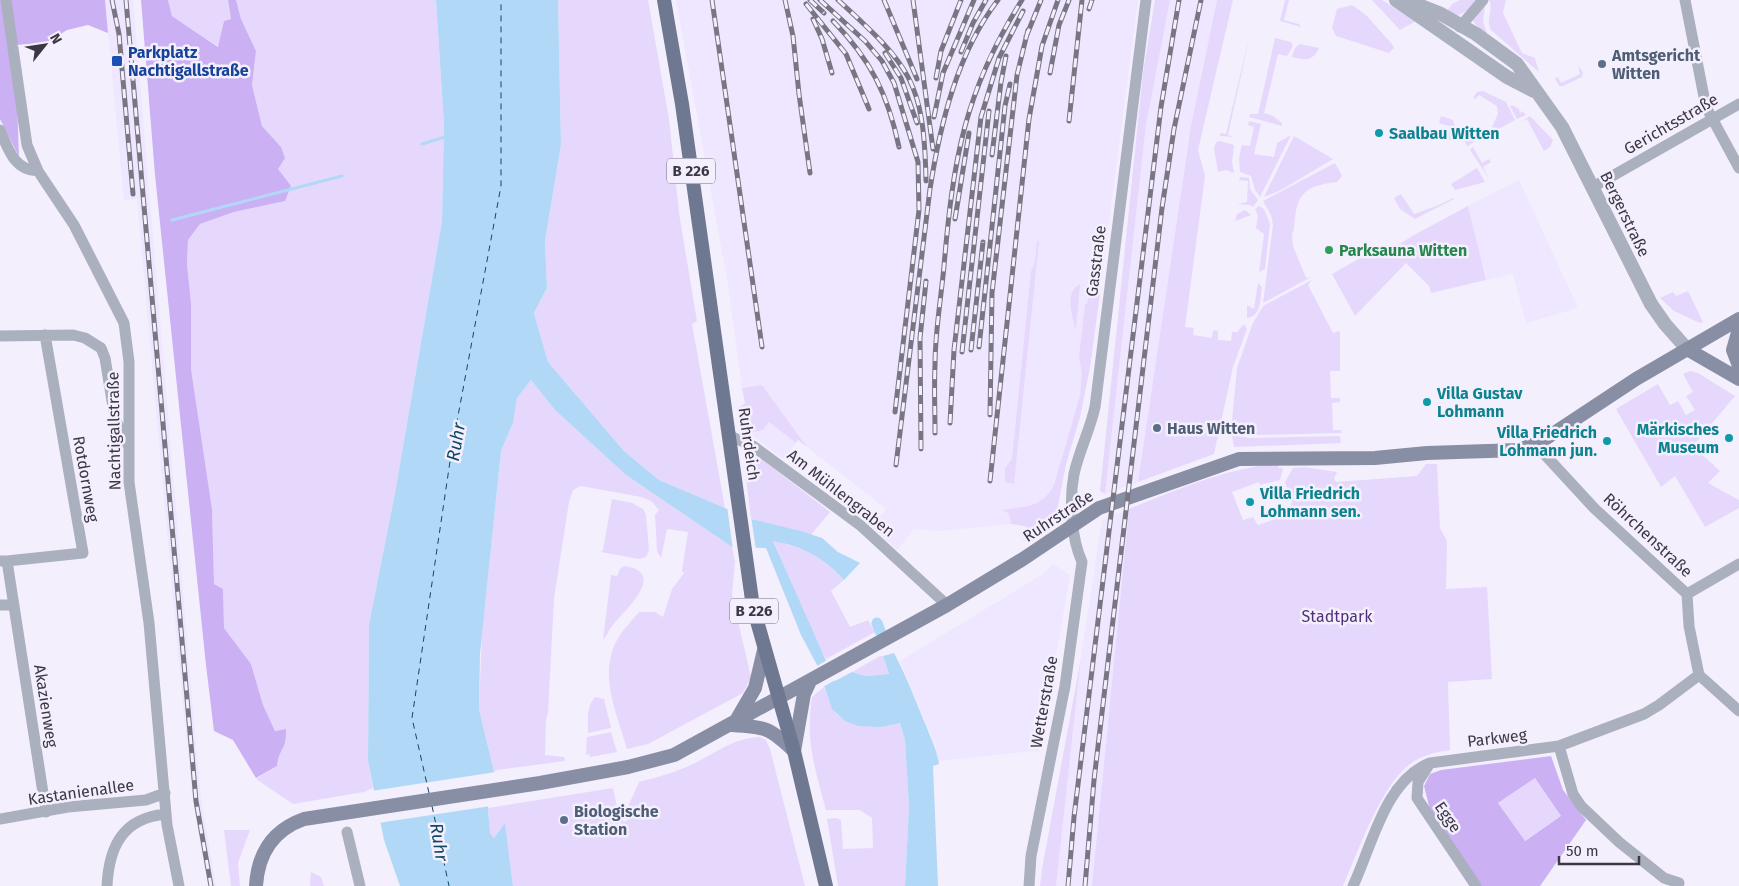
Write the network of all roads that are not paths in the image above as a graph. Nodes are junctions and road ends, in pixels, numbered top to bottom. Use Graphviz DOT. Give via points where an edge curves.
graph roads {
  1 [pos="6,0"];
  2 [pos="664,0"];
  3 [pos="1146,0"];
  4 [pos="1396,0"];
  5 [pos="1406,0"];
  6 [pos="1483,0"];
  7 [pos="1685,0"];
  8 [pos="1460,27"];
  9 [pos="1450,38"];
  10 [pos="1463,47"];
  11 [pos="1535,91"];
  12 [pos="1739,104"];
  13 [pos="1712,120"];
  14 [pos="0,130"];
  15 [pos="1739,168"];
  16 [pos="38,171"];
  17 [pos="1592,187"];
  18 [pos="1739,319"];
  19 [pos="1739,329"];
  20 [pos="45,335"];
  21 [pos="0,336"];
  22 [pos="1687,349"];
  23 [pos="1739,366"];
  24 [pos="1739,379"];
  25 [pos="730,436"];
  26 [pos="1535,444"];
  27 [pos="128,445"];
  28 [pos="1074,525"];
  29 [pos="3,561"];
  30 [pos="1739,564"];
  31 [pos="1687,594"];
  32 [pos="0,605"];
  33 [pos="947,605"];
  34 [pos="14,606"];
  35 [pos="764,650"];
  36 [pos="1699,674"];
  37 [pos="813,680"];
  38 [pos="780,698"];
  39 [pos="1739,711"];
  40 [pos="733,724"];
  41 [pos="1558,746"];
  42 [pos="794,751"];
  43 [pos="1430,763"];
  44 [pos="165,793"];
  45 [pos="46,812"];
  46 [pos="166,814"];
  47 [pos="0,819"];
  48 [pos="347,832"];
  49 [pos="1680,883"];
  50 [pos="108,886"];
  51 [pos="179,886"];
  52 [pos="256,886"];
  53 [pos="360,886"];
  54 [pos="826,886"];
  55 [pos="1029,886"];
  56 [pos="1353,886"];
  57 [pos="1476,886"];
  1 -- 16 [label="street, Nachtigallstraße" via="27,146"];
  2 -- 25 [label="main road, Ruhrdeich / B 226"];
  3 -- 28 [label="street, Gasstraße" via="1095,407 1074,474"];
  4 -- 9 [label="street, Bergerstraße"];
  5 -- 8 [label="street, Bergerstraße" via="1441,14"];
  6 -- 8 [label="street"];
  7 -- 13 [label="street" via="1706,107"];
  8 -- 9 [label="street"];
  8 -- 10 [label="street" via="1464,34"];
  8 -- 11 [label="street, Bergerstraße" via="1496,47 1517,64"];
  9 -- 10 [label="street, Bergerstraße"];
  10 -- 11 [label="street, Bergerstraße" via="1507,77"];
  11 -- 17 [label="street, Bergerstraße" via="1562,127"];
  12 -- 13 [label="street, Gerichtsstraße"];
  13 -- 15 [label="street"];
  13 -- 17 [label="street, Gerichtsstraße"];
  14 -- 16 [label="street" via="12,157 28,170"];
  16 -- 27 [label="street, Nachtigallstraße" via="74,225 124,323 129,362"];
  17 -- 22 [label="street, Bergerstraße" via="1651,304"];
  18 -- 22 [label="main road"];
  19 -- 23 [label="main road" via="1733,350"];
  20 -- 21 [label="street"];
  20 -- 27 [label="street" via="73,335 101,348 106,358 115,419"];
  20 -- 29 [label="street, Rotdornweg" via="83,553"];
  22 -- 24 [label="main road"];
  22 -- 26 [label="main road"];
  25 -- 33 [label="street, Am Mühlengraben" via="753,446 860,525"];
  25 -- 35 [label="main road, Ruhrdeich / B 226" via="753,607"];
  26 -- 28 [label="main road, Ruhrstraße" via="1502,452 1229,462 1099,508"];
  26 -- 31 [label="street, Röhrchenstraße" via="1594,508"];
  27 -- 44 [label="street, Nachtigallstraße" via="128,482 149,623"];
  28 -- 33 [label="main road, Ruhrstraße"];
  28 -- 55 [label="street, Wetterstraße" via="1075,546 1082,562 1065,686"];
  29 -- 34 [label="street, Akazienweg"];
  30 -- 31 [label="street"];
  31 -- 36 [label="street, Röhrchenstraße"];
  32 -- 34 [label="street"];
  33 -- 37 [label="main road, Ruhrstraße"];
  34 -- 45 [label="street, Akazienweg"];
  35 -- 38 [label="main road, Ruhrdeich / B 226"];
  35 -- 40 [label="main road" via="755,688"];
  36 -- 39 [label="street"];
  36 -- 41 [label="street, Parkweg" via="1644,714"];
  37 -- 38 [label="main road, Ruhrstraße"];
  37 -- 42 [label="main road" via="804,694"];
  38 -- 40 [label="main road, Ruhrstraße"];
  38 -- 42 [label="main road, Ruhrdeich / B 226"];
  40 -- 42 [label="main road" via="765,728"];
  40 -- 52 [label="main road" via="653,762 294,822 273,838 260,861"];
  41 -- 43 [label="street, Parkweg"];
  41 -- 49 [label="street" via="1573,794 1581,806 1664,878"];
  42 -- 54 [label="main road, Ruhrdeich / B 226"];
  43 -- 56 [label="street, Parkweg" via="1409,774 1387,804"];
  43 -- 57 [label="street, Egge" via="1418,782 1417,798"];
  44 -- 45 [label="street, Kastanienallee" via="146,800"];
  44 -- 46 [label="street, Nachtigallstraße"];
  45 -- 47 [label="street, Kastanienallee"];
  46 -- 50 [label="street" via="132,824 122,835 108,867"];
  46 -- 51 [label="street, Nachtigallstraße"];
  48 -- 53 [label="street"];
}
